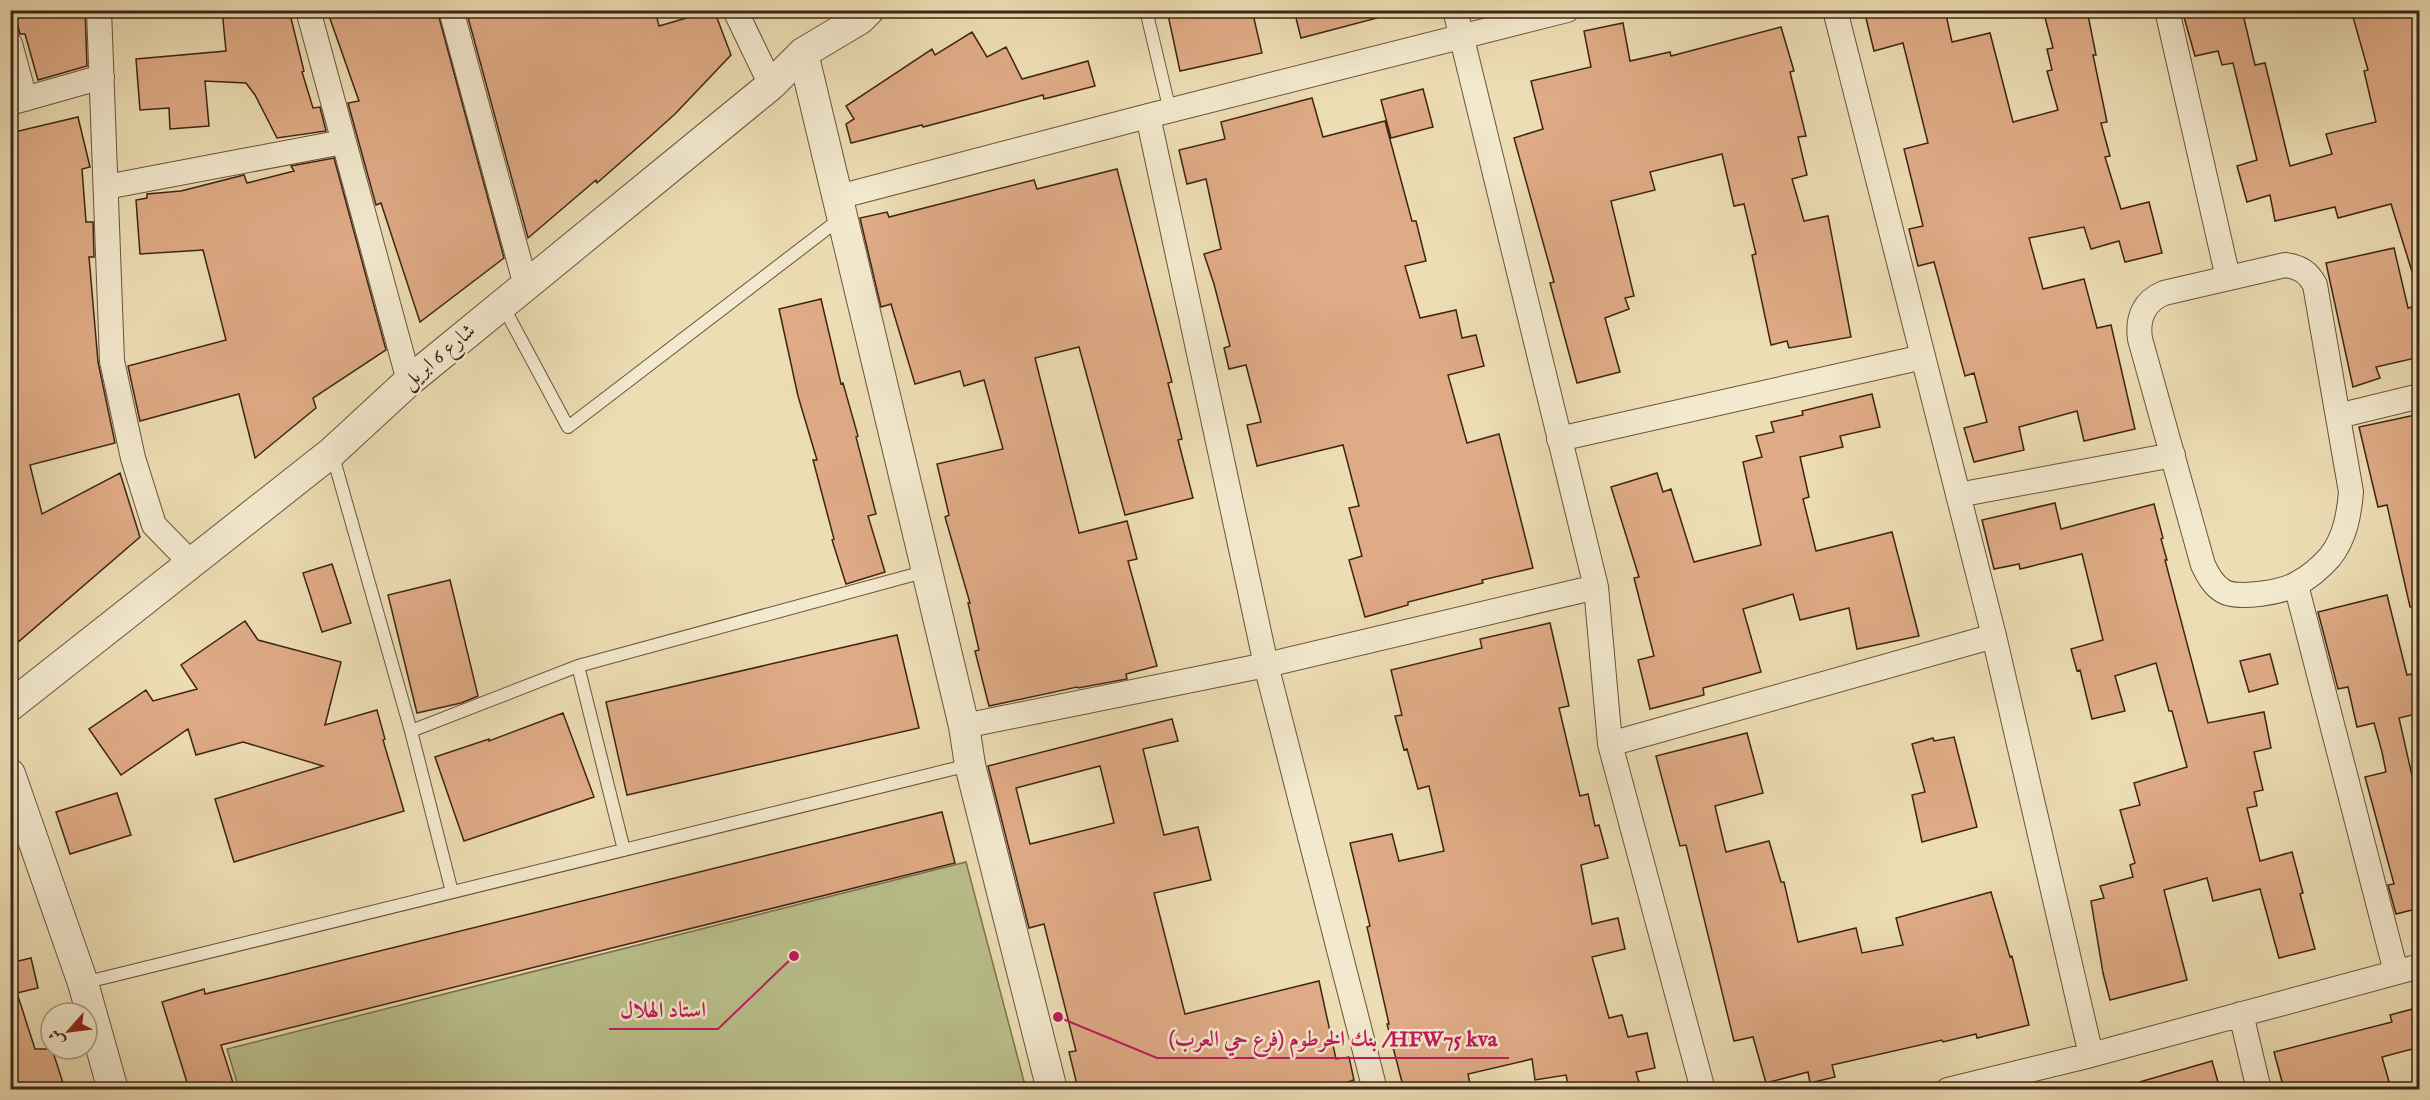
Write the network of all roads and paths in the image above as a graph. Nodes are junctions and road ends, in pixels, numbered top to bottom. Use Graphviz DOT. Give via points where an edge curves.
graph roads {
  1 [pos="99,10"];
  2 [pos="308,10"];
  3 [pos="451,10"];
  4 [pos="735,10"];
  5 [pos="869,10"];
  6 [pos="1146,10"];
  7 [pos="1455,10"];
  8 [pos="1567,10"];
  9 [pos="1835,10"];
  10 [pos="2167,10"];
  11 [pos="1461,37"];
  12 [pos="10,44"];
  13 [pos="803,53"];
  14 [pos="102,77"];
  15 [pos="771,85"];
  16 [pos="18,101"];
  17 [pos="1159,113"];
  18 [pos="343,142"];
  19 [pos="106,188"];
  20 [pos="840,207"];
  21 [pos="2228,278"];
  22 [pos="525,286"];
  23 [pos="502,305"];
  24 [pos="1923,357"];
  25 [pos="409,381"];
  26 [pos="2420,396"];
  27 [pos="2338,416"];
  28 [pos="1559,439"];
  29 [pos="332,452"];
  30 [pos="2172,455"];
  31 [pos="1958,495"];
  32 [pos="192,564"];
  33 [pos="927,571"];
  34 [pos="2296,585"];
  35 [pos="1596,587"];
  36 [pos="1994,636"];
  37 [pos="1266,665"];
  38 [pos="578,666"];
  39 [pos="10,706"];
  40 [pos="964,726"];
  41 [pos="411,731"];
  42 [pos="1610,744"];
  43 [pos="970,765"];
  44 [pos="10,774"];
  45 [pos="624,850"];
  46 [pos="452,892"];
  47 [pos="2420,966"];
  48 [pos="2396,972"];
  49 [pos="83,983"];
  50 [pos="2241,1014"];
  51 [pos="2091,1055"];
  52 [pos="113,1089"];
  53 [pos="1052,1089"];
  54 [pos="1375,1089"];
  55 [pos="1703,1089"];
  56 [pos="1948,1089"];
  57 [pos="2259,1089"];
  1 -- 14 [label="street"];
  2 -- 18 [label="street"];
  3 -- 22 [label="street"];
  4 -- 15 [label="street"];
  5 -- 13 [label="street, شارع 6 ابريل"];
  6 -- 17 [label="lane"];
  7 -- 11 [label="street"];
  8 -- 11 [label="street"];
  9 -- 24 [label="street"];
  10 -- 21 [label="street"];
  11 -- 17 [label="street"];
  11 -- 28 [label="street"];
  12 -- 16 [label="street"];
  13 -- 15 [label="street, شارع 6 ابريل"];
  13 -- 20 [label="street"];
  14 -- 16 [label="street"];
  14 -- 19 [label="street"];
  15 -- 22 [label="street, شارع 6 ابريل"];
  17 -- 20 [label="street"];
  17 -- 37 [label="street"];
  18 -- 19 [label="street"];
  18 -- 25 [label="street"];
  19 -- 32 [label="street" via="112,361 133,458 154,525"];
  20 -- 23 [label="lane" via="568,427"];
  20 -- 33 [label="street"];
  21 -- 27 [label="street" via="2285,265 2296,266 2311,278"];
  21 -- 30 [label="street" via="2153,297 2142,313 2138,330"];
  22 -- 23 [label="street, شارع 6 ابريل"];
  23 -- 25 [label="street, شارع 6 ابريل"];
  24 -- 28 [label="street"];
  24 -- 31 [label="street"];
  25 -- 29 [label="street, شارع 6 ابريل"];
  26 -- 27 [label="street"];
  27 -- 34 [label="street" via="2351,492 2349,514 2331,556"];
  28 -- 35 [label="street"];
  29 -- 32 [label="street, شارع 6 ابريل"];
  29 -- 41 [label="lane"];
  30 -- 31 [label="street"];
  30 -- 34 [label="street" via="2203,565 2214,584 2233,596 2244,597"];
  31 -- 36 [label="street"];
  32 -- 39 [label="street, شارع 6 ابريل"];
  33 -- 38 [label="lane"];
  33 -- 40 [label="street"];
  34 -- 48 [label="street"];
  35 -- 37 [label="street"];
  35 -- 42 [label="street"];
  36 -- 42 [label="street"];
  36 -- 51 [label="street"];
  37 -- 40 [label="street"];
  37 -- 54 [label="street"];
  38 -- 41 [label="lane"];
  38 -- 45 [label="lane"];
  40 -- 43 [label="street"];
  41 -- 46 [label="lane"];
  42 -- 55 [label="street"];
  43 -- 45 [label="lane"];
  43 -- 53 [label="street"];
  44 -- 49 [label="street"];
  45 -- 46 [label="lane"];
  46 -- 49 [label="lane"];
  47 -- 48 [label="street"];
  48 -- 50 [label="street"];
  49 -- 52 [label="street"];
  50 -- 51 [label="street"];
  50 -- 57 [label="street"];
  51 -- 56 [label="street"];
}
